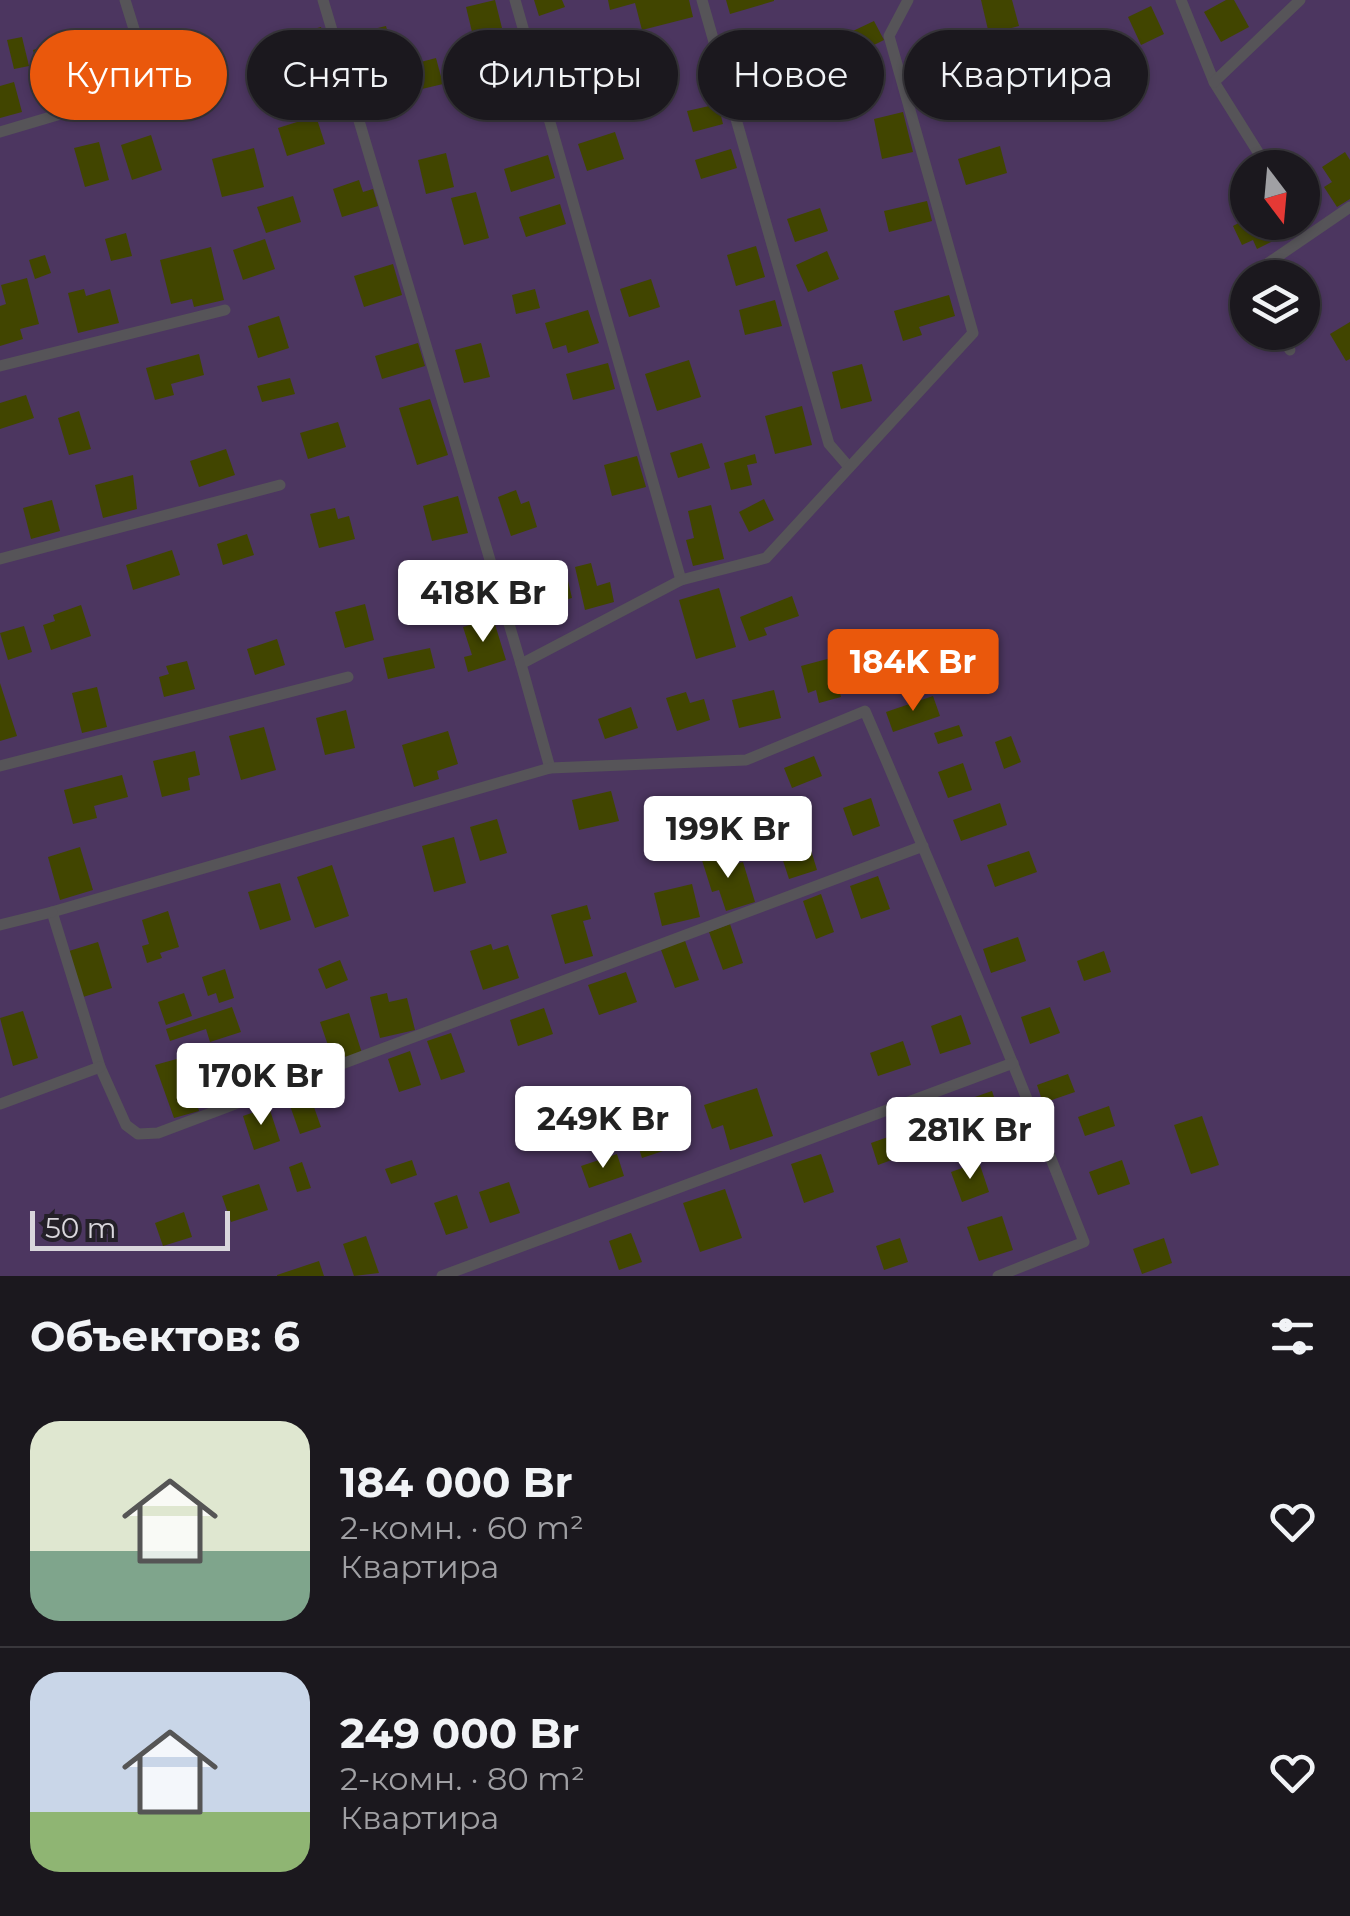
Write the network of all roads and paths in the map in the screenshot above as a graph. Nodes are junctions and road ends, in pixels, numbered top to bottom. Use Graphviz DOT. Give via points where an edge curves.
graph roads {
  1 [pos="125,0"];
  2 [pos="323,0"];
  3 [pos="515,0"];
  4 [pos="702,0"];
  5 [pos="908,0"];
  6 [pos="1181,0"];
  7 [pos="1300,0"];
  8 [pos="1214,82"];
  9 [pos="0,132"];
  10 [pos="1257,150"];
  11 [pos="1350,207"];
  12 [pos="1320,221"];
  13 [pos="1291,240"];
  14 [pos="1267,260"];
  15 [pos="225,310"];
  16 [pos="0,366"];
  17 [pos="849,467"];
  18 [pos="280,486"];
  19 [pos="0,559"];
  20 [pos="681,580"];
  21 [pos="521,664"];
  22 [pos="348,677"];
  23 [pos="0,766"];
  24 [pos="550,768"];
  25 [pos="924,846"];
  26 [pos="52,912"];
  27 [pos="0,925"];
  28 [pos="1013,1062"];
  29 [pos="100,1067"];
  30 [pos="0,1104"];
  31 [pos="442,1276"];
  32 [pos="998,1276"];
  1 -- 9 [label="lane" via="152,87"];
  2 -- 21 [label="lane"];
  3 -- 20 [label="lane"];
  4 -- 17 [label="lane" via="829,444"];
  5 -- 17 [label="lane" via="889,36 972,333"];
  6 -- 8 [label="lane"];
  7 -- 8 [label="lane"];
  8 -- 10 [label="lane"];
  11 -- 12 [label="lane"];
  13 -- 14 [label="lane"];
  15 -- 16 [label="lane"];
  17 -- 20 [label="lane" via="766,558"];
  18 -- 19 [label="lane"];
  20 -- 21 [label="lane"];
  21 -- 24 [label="lane"];
  22 -- 23 [label="lane"];
  24 -- 25 [label="lane" via="746,760 865,711"];
  24 -- 26 [label="lane"];
  25 -- 28 [label="lane"];
  25 -- 29 [label="lane" via="158,1133 138,1134 126,1125"];
  26 -- 27 [label="lane"];
  26 -- 29 [label="lane"];
  28 -- 31 [label="lane"];
  28 -- 32 [label="lane" via="1084,1242"];
  29 -- 30 [label="lane"];
}
